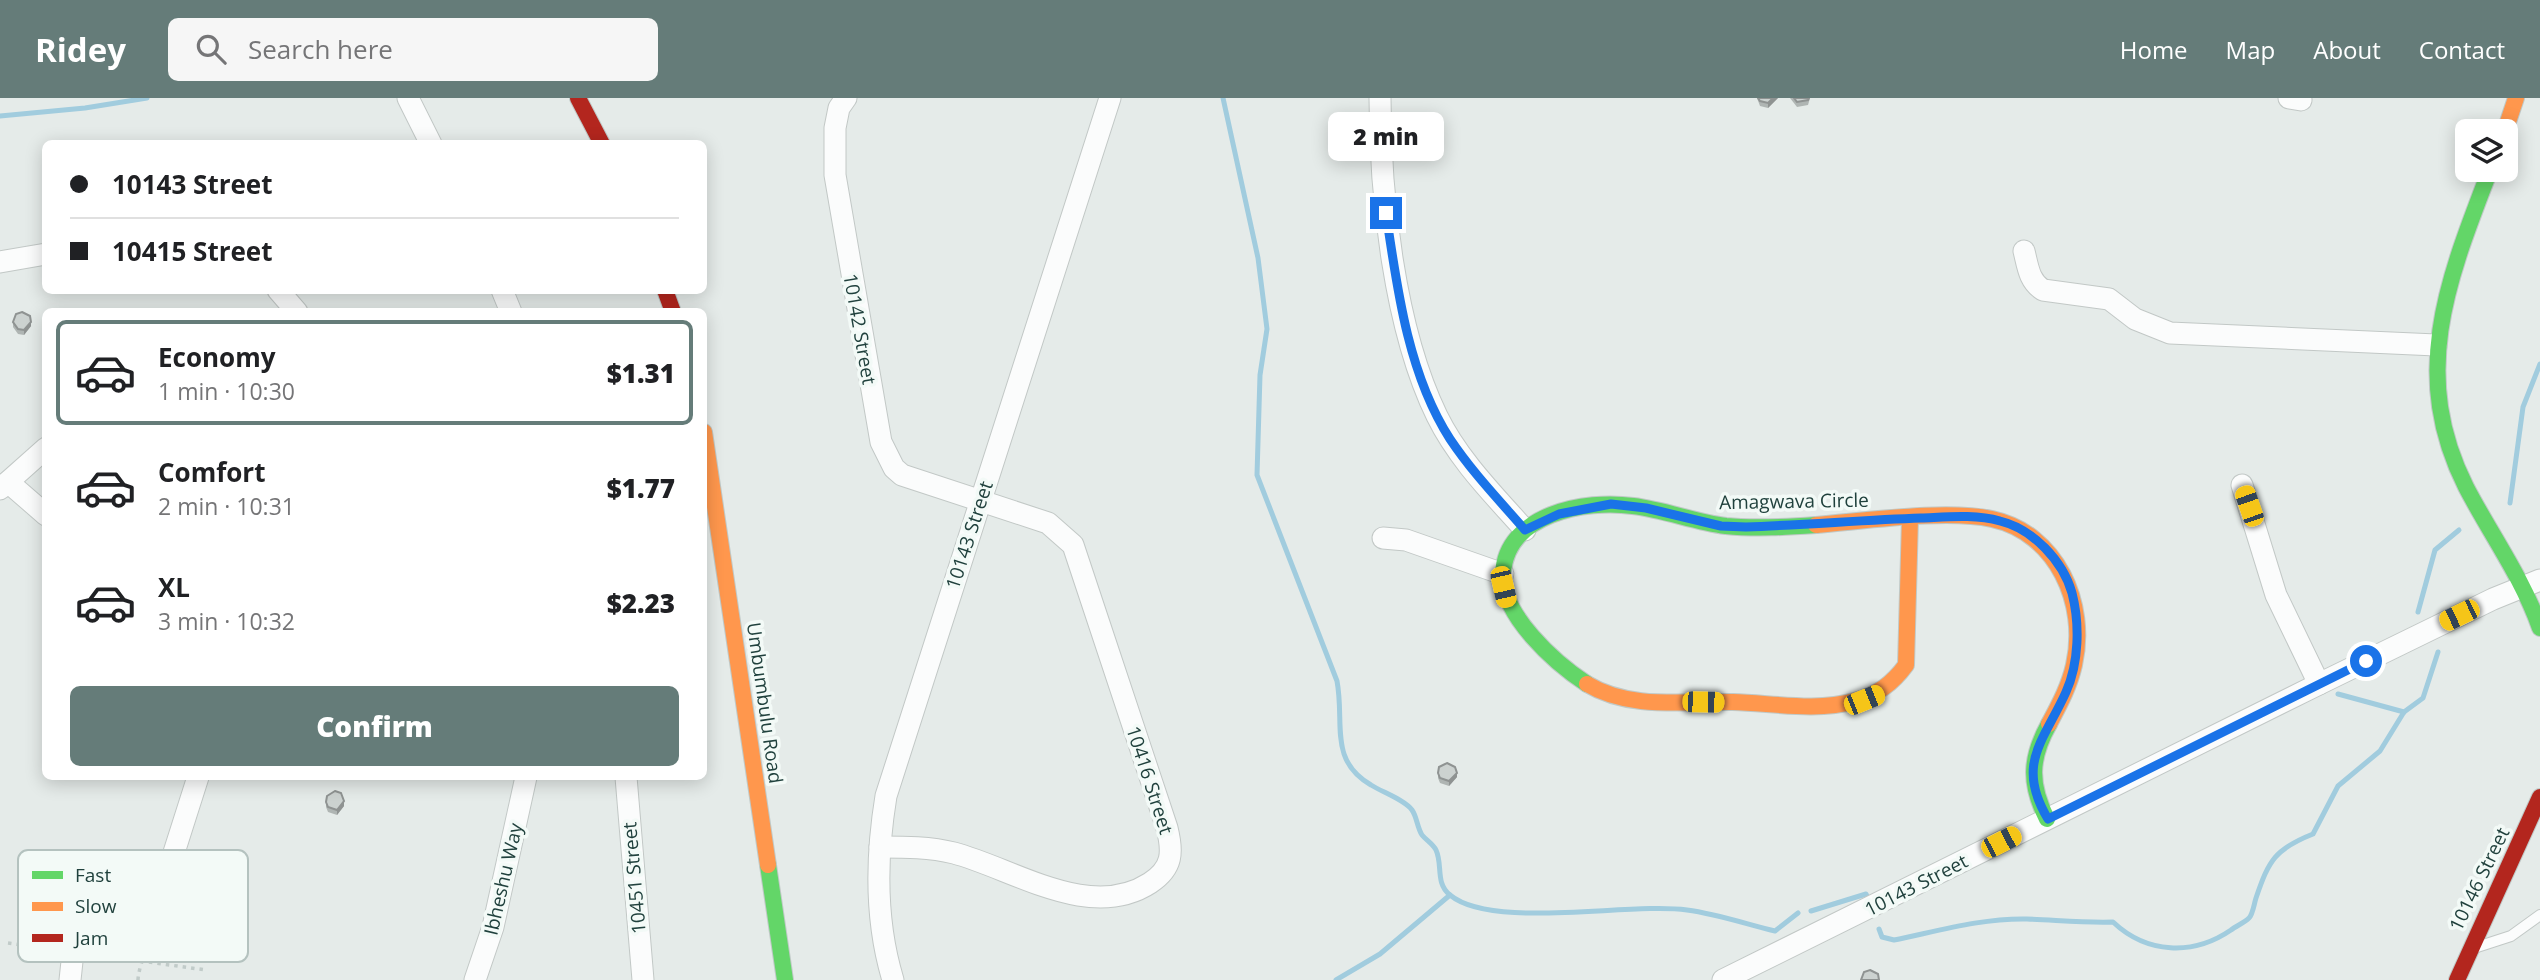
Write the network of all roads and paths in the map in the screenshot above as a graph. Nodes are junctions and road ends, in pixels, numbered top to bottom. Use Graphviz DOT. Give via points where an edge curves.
graph roads {
  1 [pos="408,98"];
  2 [pos="578,98"];
  3 [pos="846,98"];
  4 [pos="1110,98"];
  5 [pos="1380,98"];
  6 [pos="2516,98"];
  7 [pos="2509,119"];
  8 [pos="429,140"];
  9 [pos="600,140"];
  10 [pos="2485,182"];
  11 [pos="2024,251"];
  12 [pos="42,255"];
  13 [pos="0,262"];
  14 [pos="281,294"];
  15 [pos="294,308"];
  16 [pos="2437,345"];
  17 [pos="42,452"];
  18 [pos="707,452"];
  19 [pos="2242,485"];
  20 [pos="4,486"];
  21 [pos="980,500"];
  22 [pos="42,512"];
  23 [pos="1910,518"];
  24 [pos="1525,530"];
  25 [pos="1383,538"];
  26 [pos="1503,574"];
  27 [pos="2532,583"];
  28 [pos="2540,628"];
  29 [pos="2319,684"];
  30 [pos="197,780"];
  31 [pos="525,780"];
  32 [pos="626,780"];
  33 [pos="2540,797"];
  34 [pos="2048,819"];
  35 [pos="880,847"];
  36 [pos="175,850"];
  37 [pos="2540,915"];
  38 [pos="8,943"];
  39 [pos="18,944"];
  40 [pos="2468,950"];
  41 [pos="72,962"];
  42 [pos="143,962"];
  43 [pos="156,962"];
  44 [pos="206,970"];
  45 [pos="70,980"];
  46 [pos="138,980"];
  47 [pos="475,980"];
  48 [pos="643,980"];
  49 [pos="785,980"];
  50 [pos="893,980"];
  51 [pos="1723,980"];
  52 [pos="2457,980"];
  1 -- 8 [label="street"];
  2 -- 9 [label="street"];
  3 -- 21 [label="street, 10142 Street" via="835,128 835,175 881,442 902,475"];
  4 -- 21 [label="street, 10143 Street"];
  5 -- 24 [label="street" via="1386,213 1416,363 1449,438"];
  6 -- 7 [label="street"];
  10 -- 16 [label="street" via="2448,281"];
  11 -- 16 [label="street" via="2030,276 2043,290 2109,299 2135,319 2170,333"];
  12 -- 13 [label="street"];
  14 -- 15 [label="street"];
  16 -- 27 [label="street" via="2437,397 2452,456"];
  17 -- 20 [label="street"];
  18 -- 49 [label="street, Umbumbulu Road"];
  19 -- 29 [label="street" via="2276,595"];
  20 -- 22 [label="street"];
  21 -- 35 [label="street, 10143 Street" via="886,796"];
  21 -- 35 [label="street, 10416 Street" via="1048,523 1073,545 1167,828 1171,858 1166,870 1140,889 1098,896 1072,894 939,850"];
  23 -- 24 [label="street, Amagwava Circle" via="1721,526 1611,504 1559,514"];
  23 -- 26 [label="street" via="1906,665 1886,689 1850,702 1654,701 1607,694 1576,678 1531,637 1507,603"];
  23 -- 34 [label="street, Amagwava Circle" via="1986,518 2018,527 2047,551 2069,585 2077,621 2074,666 2031,769"];
  24 -- 26 [label="street" via="1507,556"];
  25 -- 26 [label="street" via="1406,540"];
  27 -- 28 [label="street"];
  27 -- 29 [label="street, 10143 Street"];
  29 -- 34 [label="street, 10143 Street"];
  30 -- 36 [label="street"];
  31 -- 47 [label="street, Ibheshu Way" via="494,927"];
  32 -- 48 [label="street, 10451 Street"];
  33 -- 40 [label="street, 10146 Street"];
  34 -- 51 [label="street, 10143 Street"];
  35 -- 50 [label="street, 10143 Street" via="881,921"];
  37 -- 40 [label="lane" via="2511,936"];
  38 -- 39 [label="path"];
  40 -- 52 [label="street, 10146 Street"];
  41 -- 45 [label="street"];
  42 -- 46 [label="path"];
  43 -- 44 [label="path"];
}
